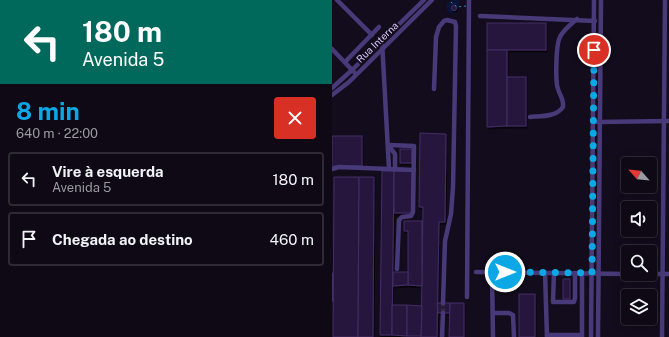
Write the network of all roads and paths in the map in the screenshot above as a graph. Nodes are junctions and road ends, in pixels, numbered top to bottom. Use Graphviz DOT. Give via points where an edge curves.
graph roads {
  1 [pos="337,0"];
  2 [pos="424,0"];
  3 [pos="432,0"];
  4 [pos="469,0"];
  5 [pos="594,0"];
  6 [pos="601,0"];
  7 [pos="665,0"];
  8 [pos="451,2"];
  9 [pos="469,6"];
  10 [pos="480,16"];
  11 [pos="577,19"];
  12 [pos="594,20"];
  13 [pos="601,22"];
  14 [pos="379,27"];
  15 [pos="372,35"];
  16 [pos="382,41"];
  17 [pos="383,48"];
  18 [pos="332,49"];
  19 [pos="594,50"];
  20 [pos="600,50"];
  21 [pos="345,62"];
  22 [pos="594,69"];
  23 [pos="600,69"];
  24 [pos="354,72"];
  25 [pos="332,88"];
  26 [pos="434,89"];
  27 [pos="332,95"];
  28 [pos="530,117"];
  29 [pos="667,121"];
  30 [pos="594,122"];
  31 [pos="600,122"];
  32 [pos="389,145"];
  33 [pos="332,169"];
  34 [pos="389,169"];
  35 [pos="395,169"];
  36 [pos="414,170"];
  37 [pos="593,198"];
  38 [pos="599,198"];
  39 [pos="593,221"];
  40 [pos="598,221"];
  41 [pos="398,269"];
  42 [pos="476,272"];
  43 [pos="492,272"];
  44 [pos="545,272"];
  45 [pos="554,272"];
  46 [pos="575,273"];
  47 [pos="582,273"];
  48 [pos="592,273"];
  49 [pos="599,273"];
  50 [pos="621,274"];
  51 [pos="657,274"];
  52 [pos="663,274"];
  53 [pos="669,274"];
  54 [pos="467,297"];
  55 [pos="443,303"];
  56 [pos="443,313"];
  57 [pos="493,313"];
  58 [pos="591,335"];
  59 [pos="598,335"];
  60 [pos="547,336"];
  61 [pos="582,336"];
  62 [pos="442,337"];
  63 [pos="493,337"];
  64 [pos="514,337"];
  65 [pos="662,337"];
  1 -- 15 [label="lane"];
  2 -- 16 [label="lane"];
  3 -- 17 [label="lane, Rua Interna"];
  4 -- 9 [label="lane"];
  5 -- 12 [label="lane"];
  6 -- 13 [label="lane"];
  7 -- 29 [label="lane"];
  8 -- 9 [label="path" via="457,7"];
  9 -- 54 [label="lane"];
  10 -- 11 [label="lane"];
  11 -- 12 [label="lane"];
  11 -- 28 [label="lane" via="558,40 557,81 563,107 559,112"];
  12 -- 13 [label="lane"];
  12 -- 19 [label="lane"];
  13 -- 20 [label="lane"];
  14 -- 15 [label="lane"];
  15 -- 21 [label="lane"];
  16 -- 17 [label="lane"];
  16 -- 24 [label="lane"];
  17 -- 24 [label="lane, Rua Interna"];
  17 -- 32 [label="lane"];
  18 -- 21 [label="lane"];
  19 -- 20 [label="lane"];
  19 -- 22 [label="lane"];
  20 -- 23 [label="lane"];
  21 -- 24 [label="lane"];
  22 -- 23 [label="lane"];
  22 -- 30 [label="lane"];
  23 -- 31 [label="lane"];
  24 -- 25 [label="lane"];
  24 -- 27 [label="lane, Rua Interna"];
  26 -- 55 [label="lane" via="437,31 444,21 450,20 455,22 456,26 456,116 452,201 445,241"];
  29 -- 31 [label="lane"];
  29 -- 52 [label="lane"];
  30 -- 31 [label="lane"];
  30 -- 37 [label="lane"];
  31 -- 38 [label="lane"];
  32 -- 34 [label="lane"];
  32 -- 35 [label="lane" via="395,154"];
  32 -- 36 [label="lane" via="414,146"];
  33 -- 34 [label="lane"];
  34 -- 35 [label="lane"];
  35 -- 36 [label="lane"];
  36 -- 41 [label="lane" via="413,214 399,220"];
  37 -- 38 [label="lane"];
  37 -- 39 [label="lane"];
  38 -- 40 [label="lane"];
  39 -- 40 [label="lane"];
  39 -- 48 [label="lane"];
  40 -- 49 [label="lane"];
  42 -- 43 [label="lane"];
  43 -- 44 [label="lane"];
  43 -- 57 [label="lane"];
  44 -- 45 [label="lane"];
  44 -- 60 [label="lane"];
  45 -- 46 [label="lane"];
  45 -- 46 [label="lane" via="553,302 570,303 574,302 575,298"];
  46 -- 47 [label="lane"];
  47 -- 48 [label="lane"];
  47 -- 61 [label="lane"];
  48 -- 49 [label="lane"];
  48 -- 58 [label="lane"];
  49 -- 50 [label="lane"];
  49 -- 59 [label="lane"];
  51 -- 52 [label="lane"];
  52 -- 53 [label="lane"];
  52 -- 65 [label="lane"];
  56 -- 62 [label="lane"];
  57 -- 63 [label="lane"];
  57 -- 64 [label="lane" via="513,315"];
  58 -- 59 [label="lane"];
  60 -- 61 [label="lane"];
}
